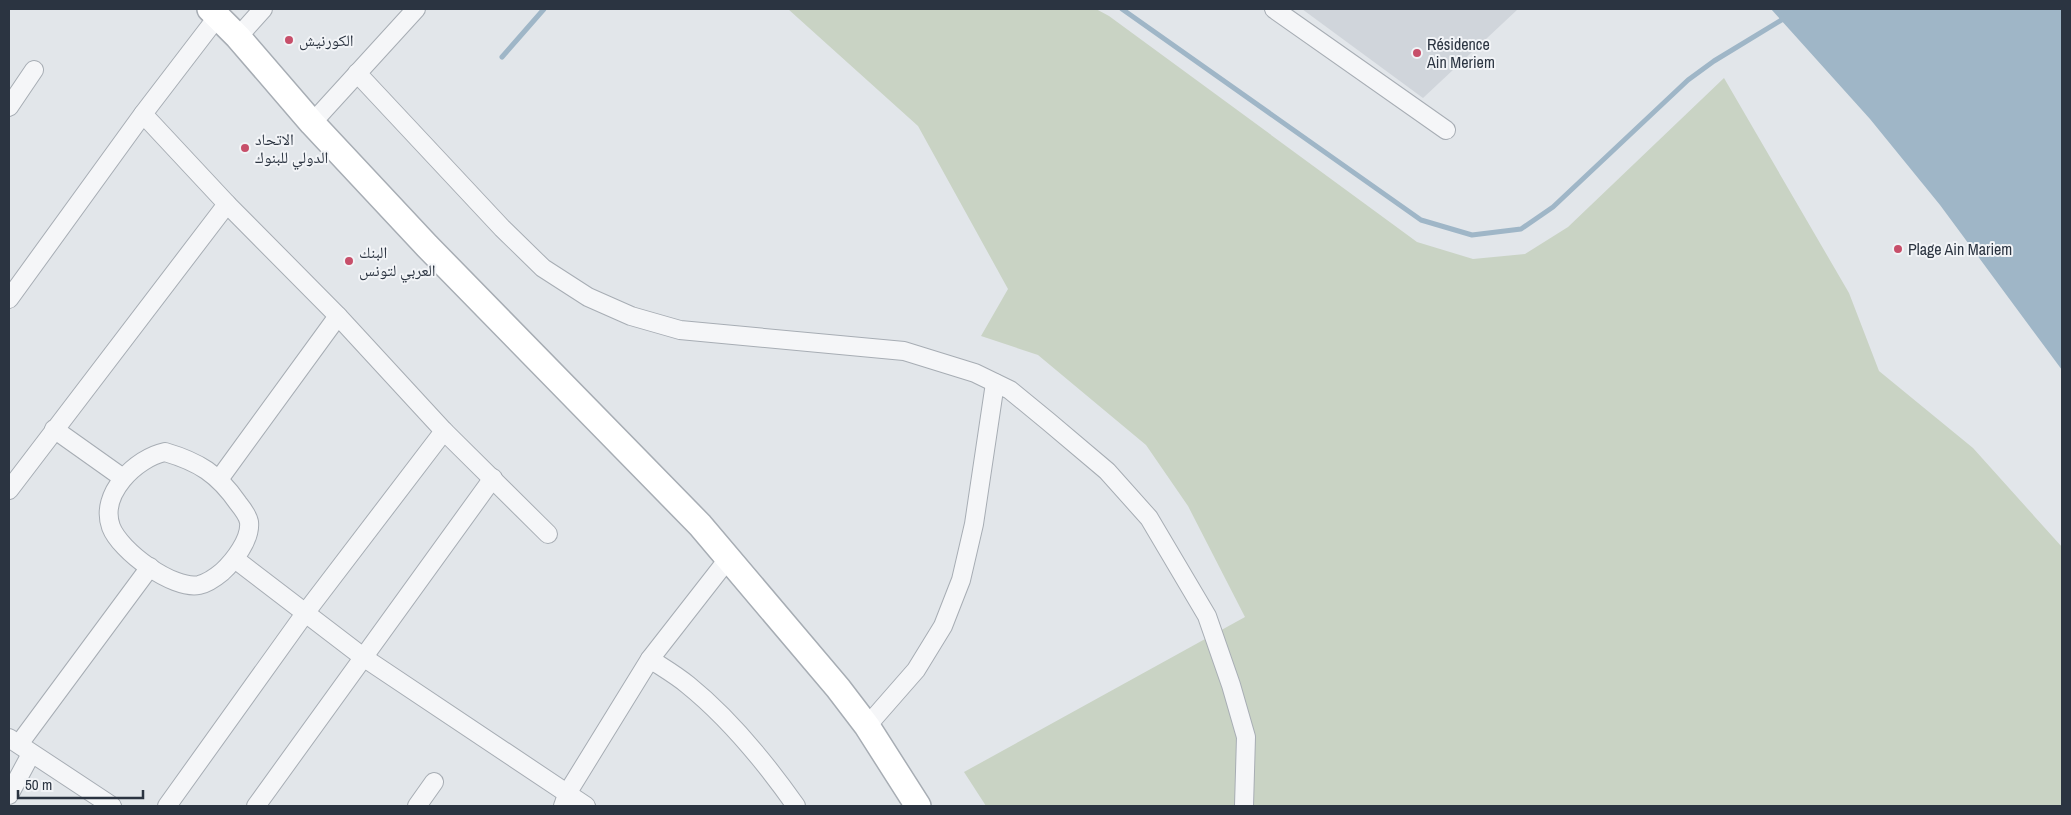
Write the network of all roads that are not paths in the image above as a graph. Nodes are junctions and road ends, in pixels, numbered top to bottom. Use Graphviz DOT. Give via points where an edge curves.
graph roads {
  1 [pos="263,9"];
  2 [pos="416,9"];
  3 [pos="1274,9"];
  4 [pos="214,13"];
  5 [pos="238,37"];
  6 [pos="34,70"];
  7 [pos="357,73"];
  8 [pos="9,107"];
  9 [pos="143,114"];
  10 [pos="312,123"];
  11 [pos="1446,130"];
  12 [pos="227,204"];
  13 [pos="9,299"];
  14 [pos="338,316"];
  15 [pos="996,383"];
  16 [pos="54,429"];
  17 [pos="444,431"];
  18 [pos="123,478"];
  19 [pos="220,478"];
  20 [pos="493,478"];
  21 [pos="9,490"];
  22 [pos="548,534"];
  23 [pos="728,558"];
  24 [pos="235,559"];
  25 [pos="150,567"];
  26 [pos="306,612"];
  27 [pos="364,657"];
  28 [pos="650,659"];
  29 [pos="867,726"];
  30 [pos="19,745"];
  31 [pos="434,782"];
  32 [pos="9,795"];
  33 [pos="565,799"];
  34 [pos="112,806"];
  35 [pos="167,806"];
  36 [pos="256,806"];
  37 [pos="417,806"];
  38 [pos="586,806"];
  39 [pos="796,806"];
  40 [pos="918,806"];
  41 [pos="1244,806"];
  1 -- 5 [label="street"];
  2 -- 7 [label="street"];
  3 -- 11 [label="street"];
  4 -- 5 [label="main road"];
  4 -- 9 [label="street"];
  5 -- 10 [label="main road"];
  6 -- 8 [label="street"];
  7 -- 10 [label="street"];
  7 -- 15 [label="street" via="543,268 588,298 631,316 680,330 904,351 975,373"];
  9 -- 12 [label="street"];
  9 -- 13 [label="street"];
  10 -- 23 [label="main road" via="700,525"];
  12 -- 14 [label="street"];
  12 -- 16 [label="street"];
  14 -- 17 [label="street"];
  14 -- 19 [label="street"];
  15 -- 29 [label="street" via="962,580 943,626 916,670"];
  15 -- 41 [label="street" via="1010,390 1107,470 1149,518 1207,616 1246,737"];
  16 -- 18 [label="street"];
  16 -- 21 [label="street"];
  17 -- 20 [label="street"];
  17 -- 26 [label="street"];
  18 -- 19 [label="street" via="143,460 165,452"];
  18 -- 25 [label="street" via="110,505 110,526 125,547"];
  19 -- 24 [label="street" via="249,522"];
  20 -- 22 [label="street"];
  20 -- 27 [label="street"];
  23 -- 28 [label="street"];
  23 -- 29 [label="main road"];
  24 -- 25 [label="street" via="213,580 199,585 182,584"];
  24 -- 26 [label="street"];
  25 -- 30 [label="street"];
  26 -- 27 [label="street"];
  26 -- 35 [label="street"];
  27 -- 33 [label="street"];
  27 -- 36 [label="street"];
  28 -- 33 [label="street"];
  28 -- 39 [label="street" via="688,684 717,711 752,749"];
  29 -- 40 [label="main road"];
  30 -- 32 [label="street"];
  30 -- 34 [label="street"];
  31 -- 37 [label="street"];
  33 -- 38 [label="street"];
}
